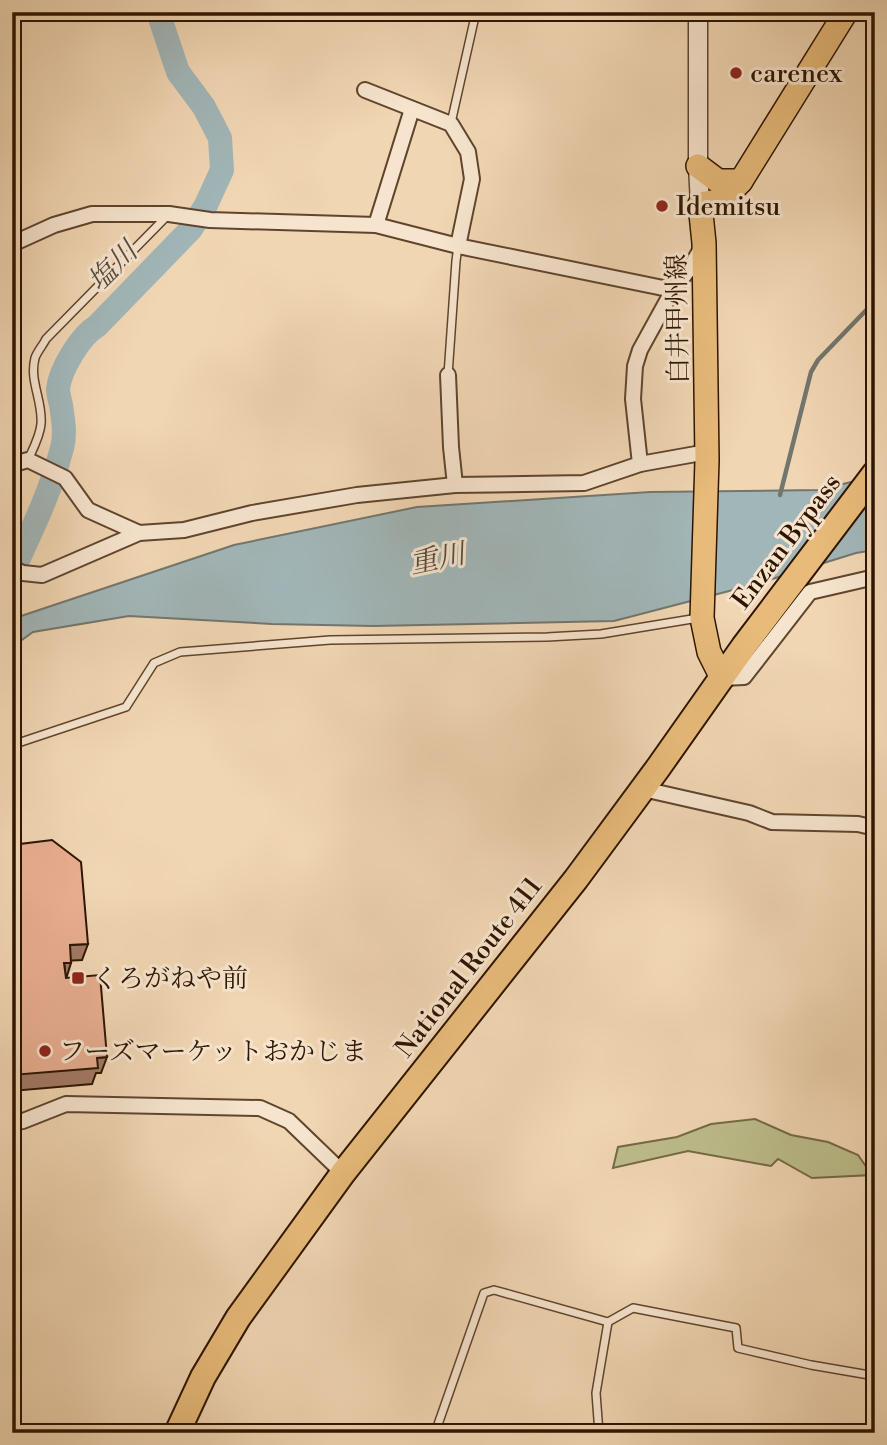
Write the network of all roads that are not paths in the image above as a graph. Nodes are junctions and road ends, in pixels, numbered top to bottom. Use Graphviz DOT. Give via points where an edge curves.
graph roads {
  1 [pos="476,12"];
  2 [pos="698,12"];
  3 [pos="846,12"];
  4 [pos="365,90"];
  5 [pos="412,109"];
  6 [pos="451,124"];
  7 [pos="698,166"];
  8 [pos="741,181"];
  9 [pos="700,204"];
  10 [pos="169,214"];
  11 [pos="376,225"];
  12 [pos="704,243"];
  13 [pos="12,244"];
  14 [pos="458,246"];
  15 [pos="673,290"];
  16 [pos="448,375"];
  17 [pos="707,456"];
  18 [pos="640,464"];
  19 [pos="17,465"];
  20 [pos="875,473"];
  21 [pos="455,485"];
  22 [pos="139,533"];
  23 [pos="18,571"];
  24 [pos="875,577"];
  25 [pos="702,618"];
  26 [pos="744,646"];
  27 [pos="722,678"];
  28 [pos="12,745"];
  29 [pos="643,789"];
  30 [pos="875,828"];
  31 [pos="12,1123"];
  32 [pos="343,1173"];
  33 [pos="608,1322"];
  34 [pos="875,1376"];
  35 [pos="177,1433"];
  36 [pos="435,1433"];
  37 [pos="599,1433"];
  1 -- 6 [label="lane"];
  2 -- 7 [label="street"];
  3 -- 8 [label="main road"];
  4 -- 5 [label="street"];
  5 -- 6 [label="street"];
  5 -- 11 [label="street"];
  6 -- 14 [label="street" via="468,152 472,179"];
  7 -- 8 [label="main road" via="718,181"];
  7 -- 9 [label="street"];
  8 -- 9 [label="main road" via="723,200"];
  9 -- 12 [label="main road, 白井甲州線"];
  10 -- 11 [label="street" via="210,220"];
  10 -- 13 [label="street" via="92,214"];
  10 -- 19 [label="lane" via="46,339 35,357 33,381 41,428"];
  11 -- 14 [label="street"];
  12 -- 15 [label="street"];
  12 -- 17 [label="main road, 白井甲州線"];
  14 -- 15 [label="street"];
  14 -- 16 [label="lane"];
  15 -- 18 [label="street" via="635,366 633,399"];
  16 -- 21 [label="street"];
  17 -- 18 [label="street"];
  17 -- 25 [label="main road, 白井甲州線"];
  18 -- 21 [label="street" via="584,483"];
  19 -- 22 [label="street" via="65,478 88,510"];
  20 -- 26 [label="highway, Enzan Bypass"];
  21 -- 22 [label="street" via="357,495 184,530"];
  22 -- 23 [label="street" via="41,575"];
  24 -- 27 [label="street" via="810,592 744,677"];
  25 -- 27 [label="main road, 白井甲州線" via="709,652"];
  25 -- 28 [label="lane" via="601,634 330,640 180,652 154,663 126,707"];
  26 -- 27 [label="highway, National Route 411"];
  27 -- 29 [label="highway, National Route 411"];
  29 -- 30 [label="street" via="772,822"];
  29 -- 32 [label="highway, National Route 411"];
  31 -- 32 [label="street" via="66,1104 260,1108 289,1122"];
  32 -- 35 [label="highway, National Route 411" via="238,1318"];
  33 -- 34 [label="lane" via="633,1308 736,1328 738,1348"];
  33 -- 36 [label="lane" via="529,1298 494,1290 484,1293"];
  33 -- 37 [label="lane" via="596,1393"];
}
